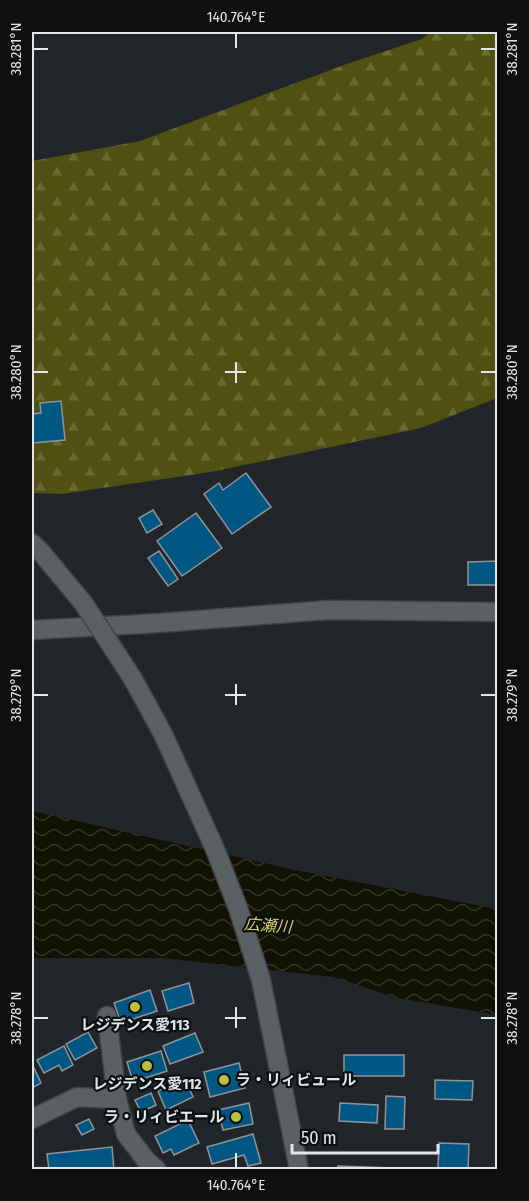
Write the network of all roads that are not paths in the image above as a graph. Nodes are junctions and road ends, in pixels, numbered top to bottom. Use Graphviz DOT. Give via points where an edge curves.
graph roads {
  1 [pos="35,550"];
  2 [pos="498,612"];
  3 [pos="32,630"];
  4 [pos="107,1016"];
  5 [pos="117,1099"];
  6 [pos="32,1119"];
  7 [pos="157,1170"];
  8 [pos="299,1170"];
  1 -- 8 [label="street, bridge" via="84,604 133,679 163,734 215,849 261,980"];
  2 -- 3 [label="street" via="328,610"];
  4 -- 5 [label="street"];
  5 -- 6 [label="street" via="77,1097"];
  5 -- 7 [label="street" via="126,1134"];
}
